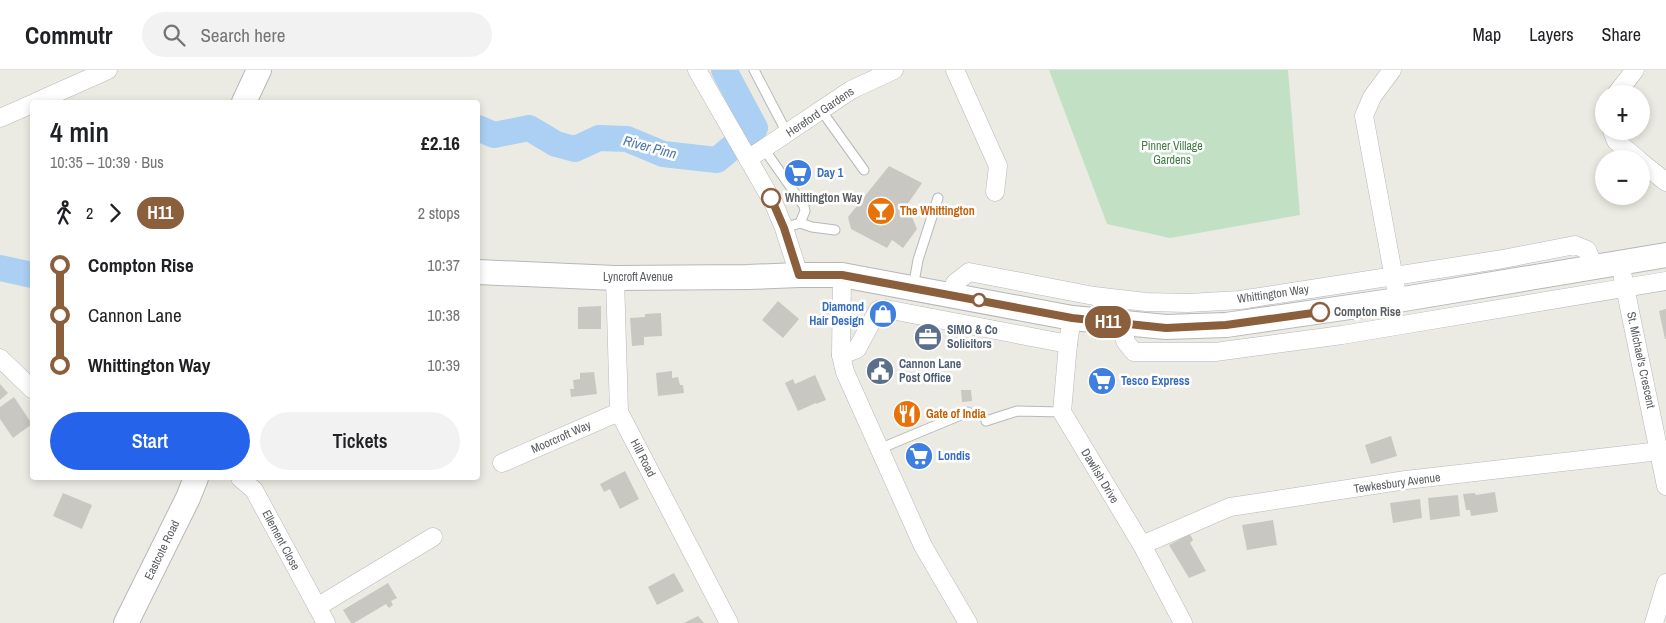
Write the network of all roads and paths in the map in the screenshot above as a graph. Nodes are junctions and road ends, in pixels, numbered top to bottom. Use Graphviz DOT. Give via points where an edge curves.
graph roads {
  1 [pos="108,70"];
  2 [pos="259,70"];
  3 [pos="697,70"];
  4 [pos="754,70"];
  5 [pos="894,70"];
  6 [pos="955,70"];
  7 [pos="1392,70"];
  8 [pos="1635,70"];
  9 [pos="1623,85"];
  10 [pos="40,100"];
  11 [pos="245,100"];
  12 [pos="30,105"];
  13 [pos="822,110"];
  14 [pos="0,118"];
  15 [pos="787,133"];
  16 [pos="1616,140"];
  17 [pos="764,150"];
  18 [pos="1627,150"];
  19 [pos="745,154"];
  20 [pos="1650,169"];
  21 [pos="864,170"];
  22 [pos="1666,182"];
  23 [pos="995,192"];
  24 [pos="938,198"];
  25 [pos="792,226"];
  26 [pos="835,230"];
  27 [pos="1666,255"];
  28 [pos="1620,264"];
  29 [pos="1595,268"];
  30 [pos="480,272"];
  31 [pos="799,275"];
  32 [pos="842,275"];
  33 [pos="1393,275"];
  34 [pos="615,278"];
  35 [pos="1666,281"];
  36 [pos="913,288"];
  37 [pos="1626,288"];
  38 [pos="952,295"];
  39 [pos="1398,300"];
  40 [pos="1072,318"];
  41 [pos="1124,324"];
  42 [pos="1068,344"];
  43 [pos="841,355"];
  44 [pos="0,358"];
  45 [pos="30,387"];
  46 [pos="619,412"];
  47 [pos="968,412"];
  48 [pos="1062,412"];
  49 [pos="986,421"];
  50 [pos="879,449"];
  51 [pos="1660,451"];
  52 [pos="502,463"];
  53 [pos="195,480"];
  54 [pos="242,480"];
  55 [pos="1666,486"];
  56 [pos="433,537"];
  57 [pos="1142,545"];
  58 [pos="1666,583"];
  59 [pos="317,607"];
  60 [pos="126,623"];
  61 [pos="326,623"];
  62 [pos="729,623"];
  63 [pos="968,623"];
  64 [pos="1183,623"];
  65 [pos="1654,623"];
  1 -- 10 [label="street"];
  2 -- 11 [label="street"];
  3 -- 19 [label="street"];
  4 -- 15 [label="lane"];
  5 -- 13 [label="street, Hereford Gardens" via="851,90"];
  6 -- 23 [label="street" via="998,166"];
  7 -- 33 [label="street" via="1372,97 1364,116"];
  8 -- 9 [label="street"];
  12 -- 14 [label="street"];
  13 -- 15 [label="street, Hereford Gardens"];
  13 -- 21 [label="lane"];
  15 -- 17 [label="street, Hereford Gardens"];
  16 -- 18 [label="street"];
  17 -- 19 [label="street, Hereford Gardens"];
  17 -- 25 [label="lane" via="804,206 805,211"];
  19 -- 25 [label="street" via="774,204"];
  20 -- 22 [label="street"];
  24 -- 36 [label="lane" via="918,260"];
  25 -- 26 [label="lane"];
  25 -- 31 [label="street"];
  27 -- 28 [label="street, Whittington Way"];
  28 -- 29 [label="street, Whittington Way"];
  28 -- 37 [label="street, St. Michael's Crescent"];
  29 -- 33 [label="street, Whittington Way" via="1587,250 1575,246"];
  29 -- 39 [label="street, Whittington Way"];
  30 -- 34 [label="street, Lyncroft Avenue"];
  31 -- 32 [label="street, Whittington Way"];
  31 -- 34 [label="street, Lyncroft Avenue"];
  32 -- 36 [label="street, Whittington Way"];
  32 -- 43 [label="street"];
  33 -- 38 [label="street, Whittington Way" via="1240,300 1146,302 1094,296 969,272 955,283"];
  33 -- 39 [label="street"];
  34 -- 46 [label="street, Hill Road"];
  35 -- 37 [label="street"];
  36 -- 38 [label="street, Whittington Way"];
  37 -- 41 [label="street" via="1342,335 1215,352 1134,352 1125,341"];
  37 -- 51 [label="street, St. Michael's Crescent"];
  38 -- 40 [label="street, Whittington Way"];
  39 -- 41 [label="street, Whittington Way" via="1226,325 1166,328"];
  40 -- 41 [label="street, Whittington Way"];
  40 -- 42 [label="street"];
  42 -- 43 [label="street" via="886,309 878,310 857,349"];
  42 -- 48 [label="street"];
  43 -- 50 [label="street" via="845,372"];
  44 -- 45 [label="street"];
  46 -- 52 [label="street, Moorcroft Way"];
  46 -- 62 [label="street, Hill Road"];
  47 -- 50 [label="lane"];
  48 -- 49 [label="lane" via="1016,411"];
  48 -- 57 [label="street, Dawlish Drive"];
  50 -- 63 [label="street" via="923,546"];
  51 -- 55 [label="street, St. Michael's Crescent"];
  51 -- 57 [label="street, Tewkesbury Avenue" via="1406,480 1230,507"];
  53 -- 60 [label="street, Eastcote Road"];
  54 -- 59 [label="street, Ellement Close" via="254,490"];
  56 -- 59 [label="street"];
  57 -- 64 [label="street, Dawlish Drive"];
  58 -- 65 [label="street"];
  59 -- 61 [label="street, Ellement Close"];
}
